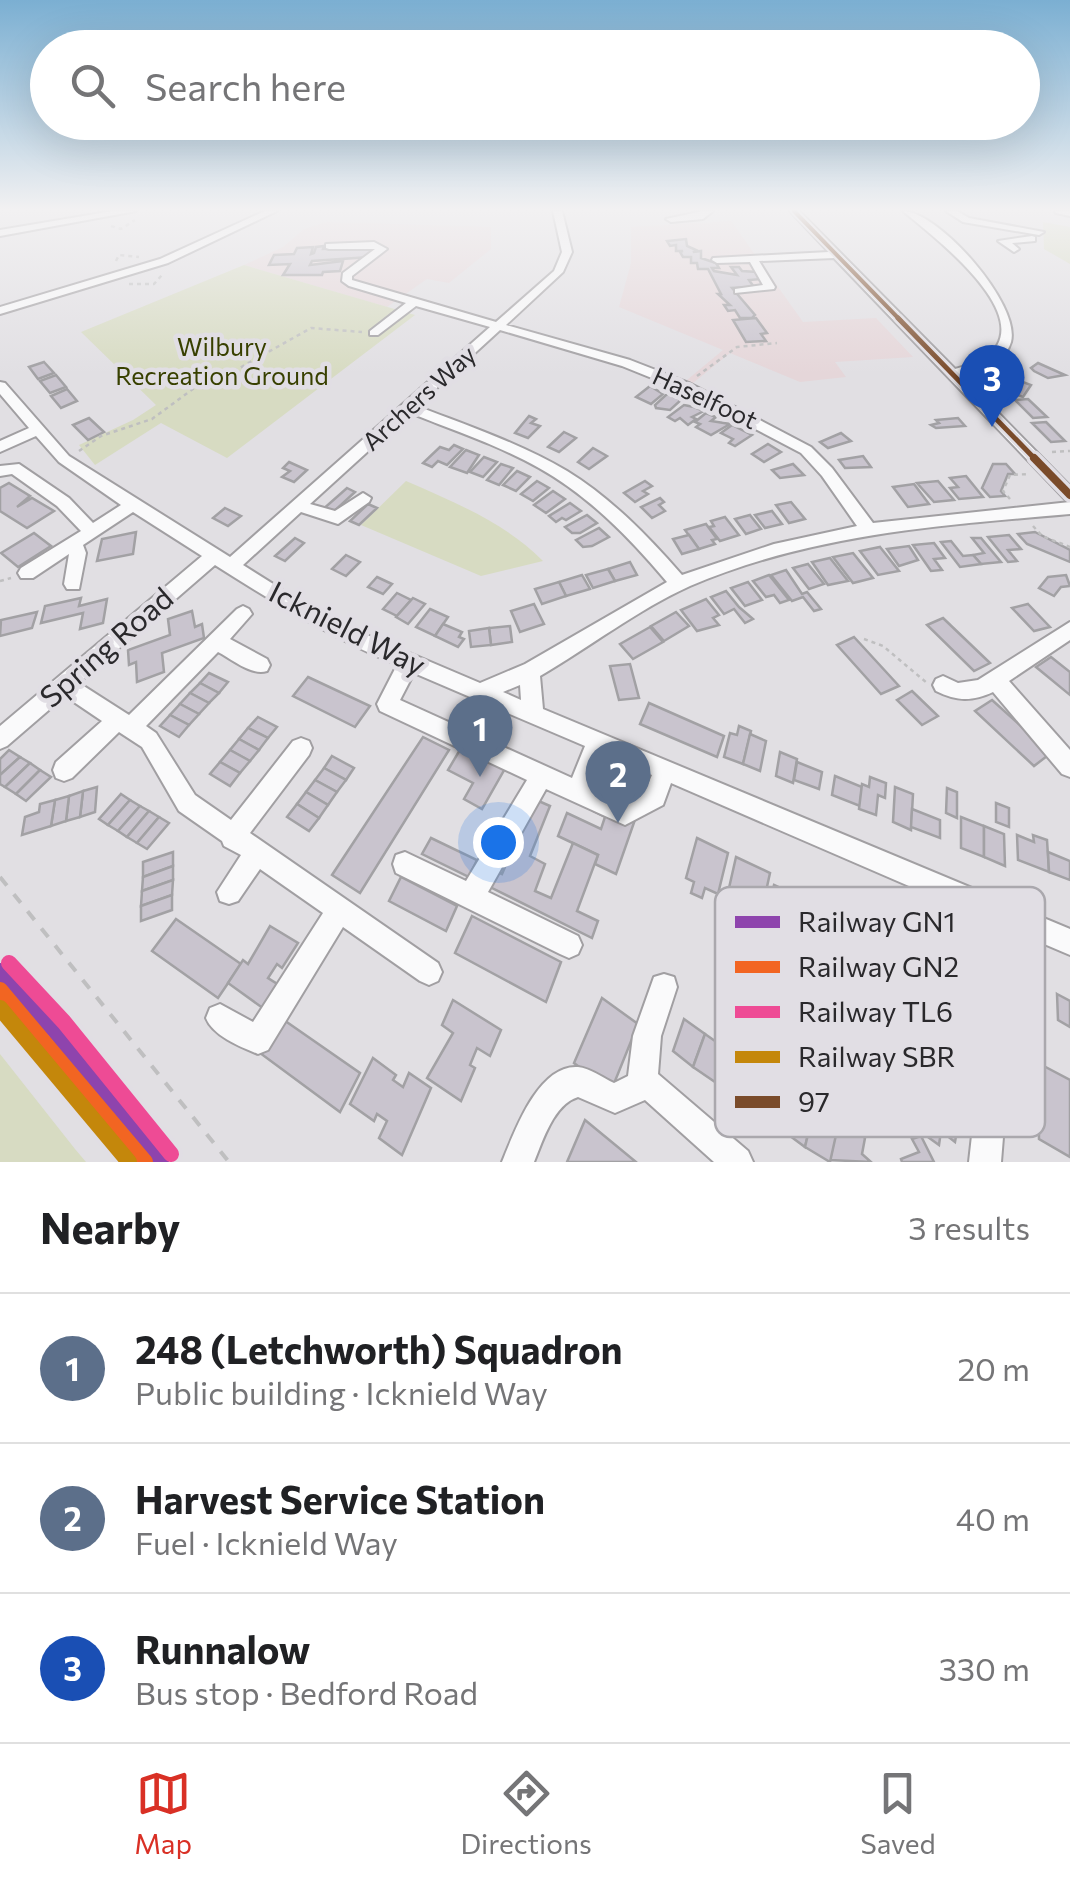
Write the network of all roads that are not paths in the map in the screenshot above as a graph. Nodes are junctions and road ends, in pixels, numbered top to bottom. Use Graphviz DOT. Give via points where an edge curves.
graph roads {
  1 [pos="150,265"];
  2 [pos="362,265"];
  3 [pos="562,265"];
  4 [pos="756,265"];
  5 [pos="847,265"];
  6 [pos="981,265"];
  7 [pos="1003,284"];
  8 [pos="739,292"];
  9 [pos="414,302"];
  10 [pos="0,310"];
  11 [pos="501,326"];
  12 [pos="374,332"];
  13 [pos="1017,356"];
  14 [pos="955,373"];
  15 [pos="0,386"];
  16 [pos="408,407"];
  17 [pos="37,430"];
  18 [pos="0,447"];
  19 [pos="0,471"];
  20 [pos="1070,495"];
  21 [pos="363,498"];
  22 [pos="133,505"];
  23 [pos="298,506"];
  24 [pos="1070,508"];
  25 [pos="870,530"];
  26 [pos="92,531"];
  27 [pos="74,542"];
  28 [pos="222,561"];
  29 [pos="27,573"];
  30 [pos="73,584"];
  31 [pos="679,584"];
  32 [pos="243,614"];
  33 [pos="1070,630"];
  34 [pos="216,641"];
  35 [pos="409,662"];
  36 [pos="260,664"];
  37 [pos="530,674"];
  38 [pos="994,679"];
  39 [pos="65,685"];
  40 [pos="943,685"];
  41 [pos="478,692"];
  42 [pos="535,716"];
  43 [pos="125,723"];
  44 [pos="1,735"];
  45 [pos="598,742"];
  46 [pos="301,748"];
  47 [pos="1070,766"];
  48 [pos="64,770"];
  49 [pos="664,771"];
  50 [pos="542,776"];
  51 [pos="577,792"];
  52 [pos="232,838"];
  53 [pos="256,854"];
  54 [pos="406,864"];
  55 [pos="943,887"];
  56 [pos="229,892"];
  57 [pos="471,897"];
  58 [pos="339,910"];
  59 [pos="1045,931"];
  60 [pos="1070,942"];
  61 [pos="568,946"];
  62 [pos="429,972"];
  63 [pos="664,986"];
  64 [pos="220,1018"];
  65 [pos="650,1088"];
  66 [pos="725,1158"];
  67 [pos="518,1162"];
  1 -- 10 [label="street"];
  2 -- 9 [label="street, Haselfoot" via="347,281"];
  3 -- 11 [label="street, Archers Way"];
  4 -- 8 [label="street" via="770,288"];
  5 -- 14 [label="street"];
  6 -- 7 [label="street"];
  9 -- 11 [label="street, Haselfoot"];
  9 -- 12 [label="street"];
  11 -- 16 [label="street, Archers Way"];
  11 -- 25 [label="street, Haselfoot" via="684,386 806,450"];
  13 -- 14 [label="street"];
  14 -- 20 [label="street"];
  15 -- 17 [label="street, Icknield Way"];
  16 -- 23 [label="street, Archers Way"];
  16 -- 31 [label="street" via="574,483"];
  17 -- 18 [label="street"];
  17 -- 22 [label="street, Icknield Way" via="64,458"];
  19 -- 26 [label="street" via="14,468"];
  21 -- 23 [label="street" via="338,518"];
  22 -- 26 [label="street"];
  22 -- 28 [label="street, Icknield Way"];
  23 -- 28 [label="street, Archers Way"];
  24 -- 25 [label="street"];
  25 -- 31 [label="street" via="786,546"];
  26 -- 27 [label="street"];
  27 -- 29 [label="street"];
  27 -- 30 [label="street"];
  28 -- 35 [label="street, Icknield Way" via="304,612"];
  28 -- 39 [label="street, Spring Road"];
  31 -- 37 [label="street"];
  32 -- 34 [label="street"];
  33 -- 38 [label="street"];
  34 -- 36 [label="street"];
  34 -- 43 [label="street"];
  35 -- 41 [label="street, Icknield Way"];
  35 -- 50 [label="street" via="387,704"];
  37 -- 41 [label="street"];
  37 -- 42 [label="street"];
  38 -- 40 [label="street" via="969,692"];
  38 -- 47 [label="street"];
  39 -- 43 [label="street"];
  39 -- 44 [label="street, Spring Road"];
  41 -- 42 [label="street, Icknield Way"];
  42 -- 45 [label="street, Icknield Way"];
  43 -- 48 [label="street"];
  43 -- 52 [label="street" via="148,740 187,803"];
  45 -- 49 [label="street, Icknield Way"];
  45 -- 51 [label="street"];
  46 -- 52 [label="street"];
  49 -- 51 [label="street" via="655,797 625,814"];
  49 -- 55 [label="street, Icknield Way"];
  50 -- 51 [label="street"];
  50 -- 57 [label="street"];
  52 -- 53 [label="street"];
  53 -- 56 [label="street"];
  53 -- 58 [label="street"];
  54 -- 57 [label="street"];
  57 -- 61 [label="street"];
  58 -- 62 [label="street"];
  58 -- 64 [label="street" via="258,1040"];
  59 -- 60 [label="street, Icknield Way"];
  63 -- 65 [label="street" via="647,1036"];
  65 -- 66 [label="street"];
  65 -- 67 [label="street" via="615,1098 564,1083 548,1100"];
}
